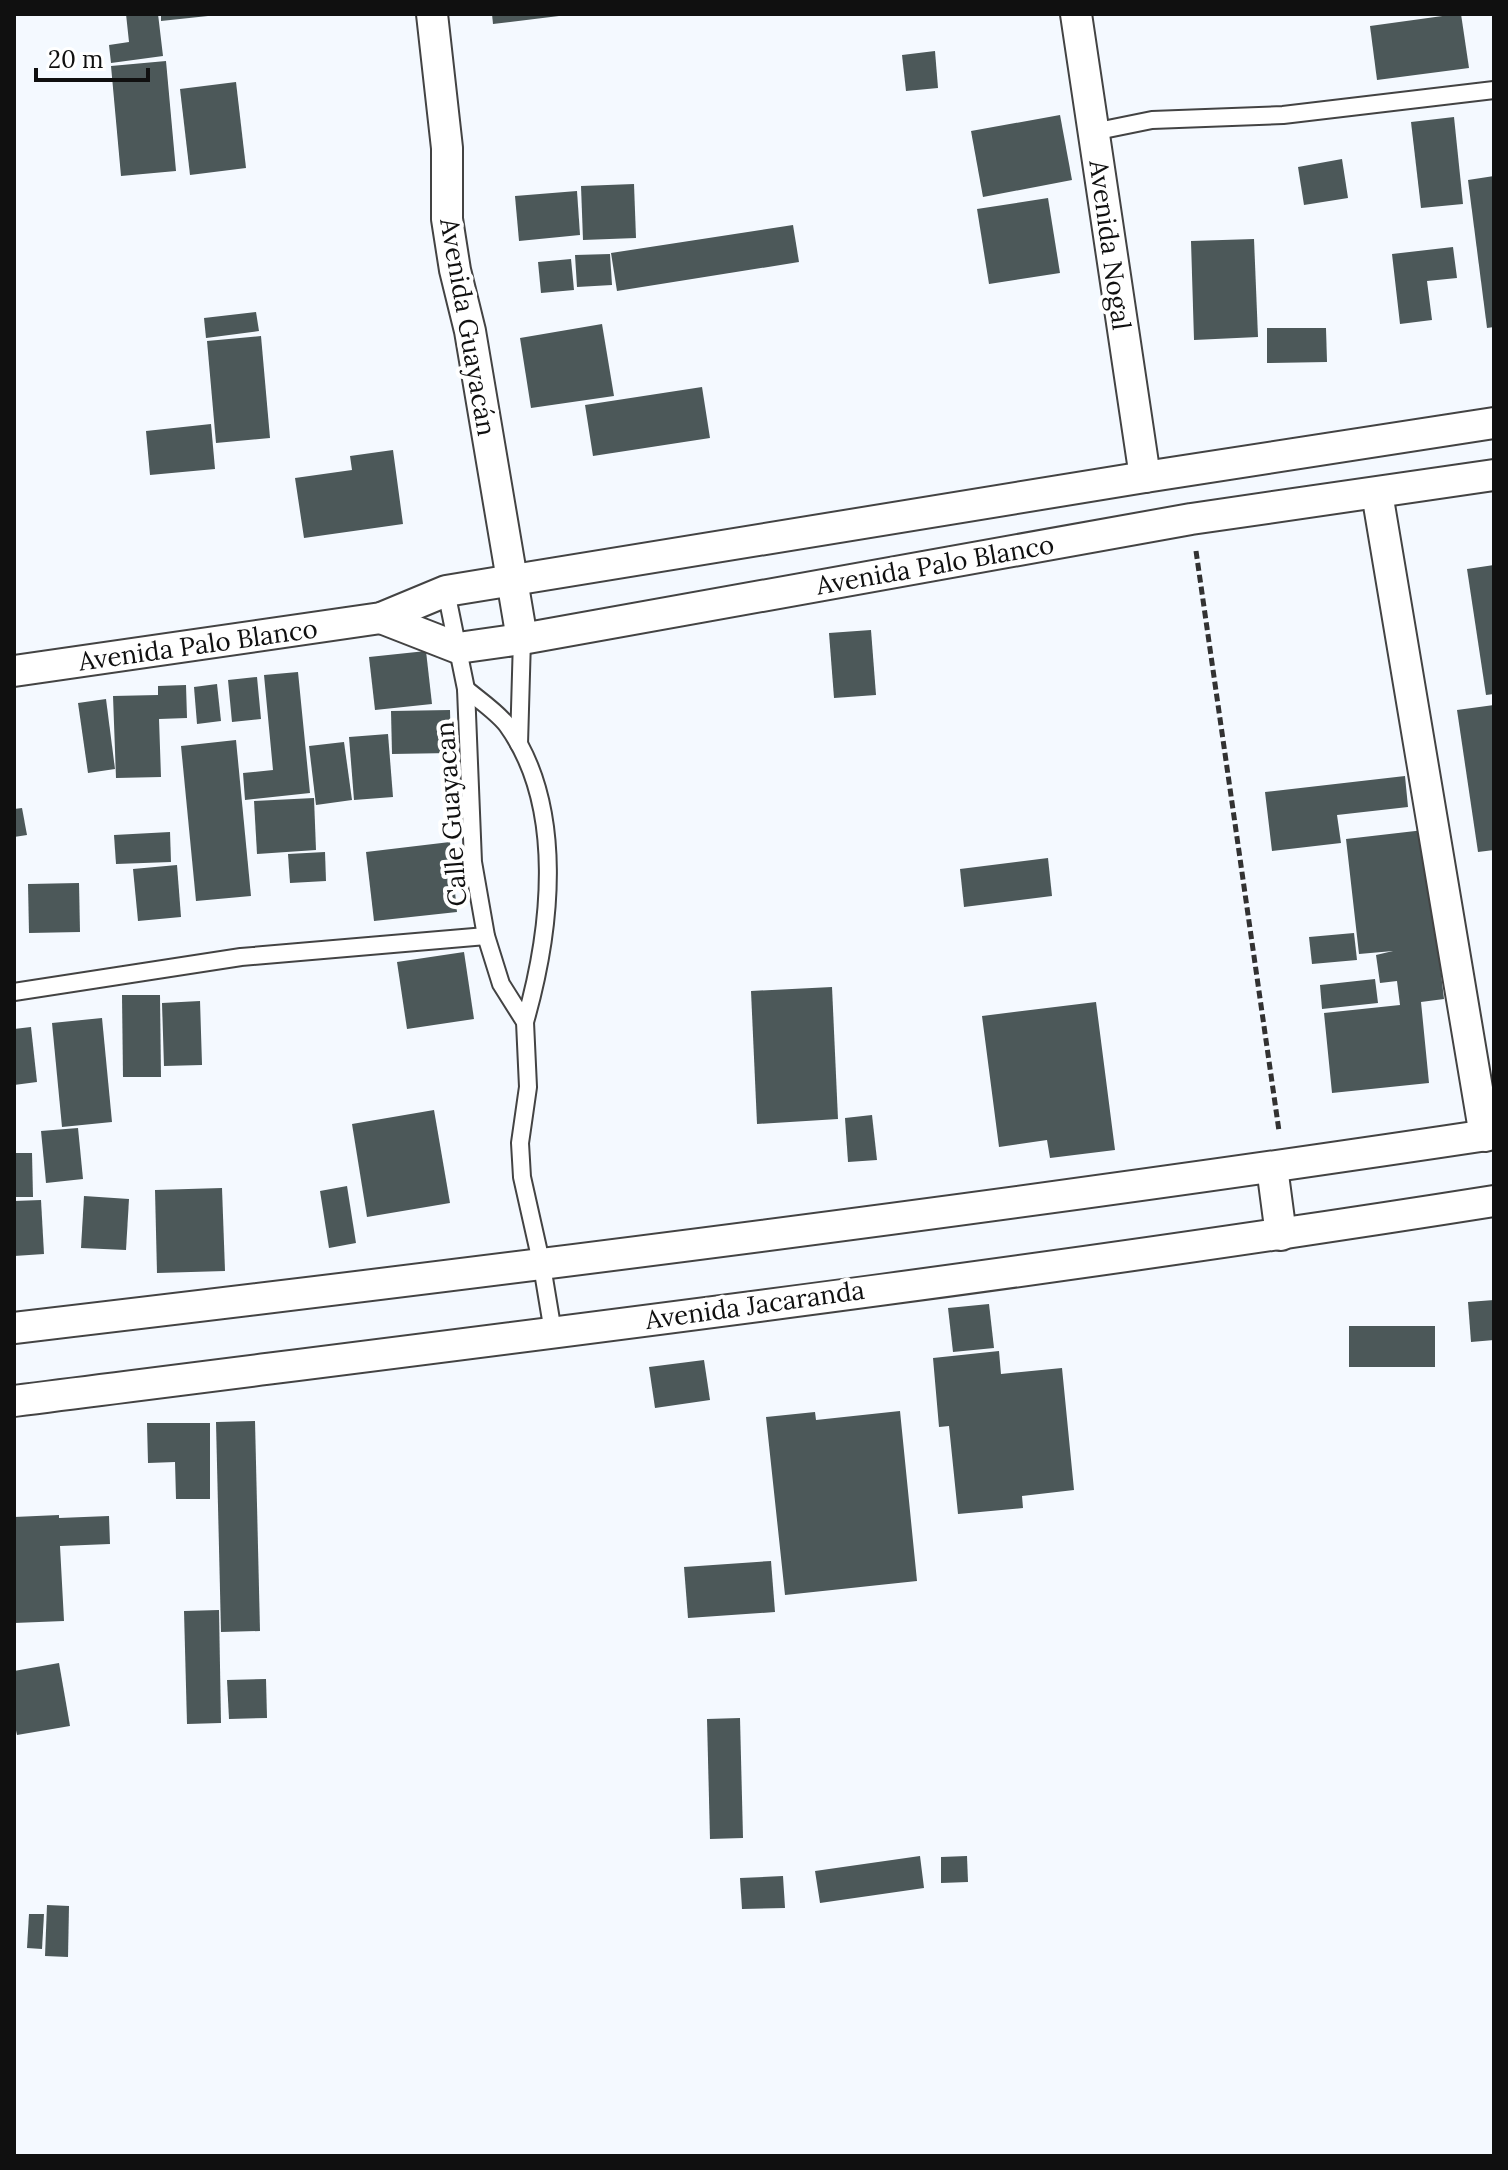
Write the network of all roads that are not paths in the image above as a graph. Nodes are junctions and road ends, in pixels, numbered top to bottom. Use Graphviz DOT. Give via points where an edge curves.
graph roads {
  1 [pos="432,14"];
  2 [pos="1076,14"];
  3 [pos="1494,90"];
  4 [pos="1093,132"];
  5 [pos="1494,423"];
  6 [pos="1494,475"];
  7 [pos="1145,477"];
  8 [pos="1377,493"];
  9 [pos="511,582"];
  10 [pos="446,591"];
  11 [pos="381,618"];
  12 [pos="522,639"];
  13 [pos="458,648"];
  14 [pos="14,671"];
  15 [pos="466,689"];
  16 [pos="519,746"];
  17 [pos="486,936"];
  18 [pos="14,992"];
  19 [pos="525,1022"];
  20 [pos="1490,1135"];
  21 [pos="1272,1167"];
  22 [pos="1494,1201"];
  23 [pos="1281,1235"];
  24 [pos="542,1266"];
  25 [pos="14,1328"];
  26 [pos="553,1332"];
  27 [pos="14,1401"];
  1 -- 9 [label="street, Avenida Guayacán" via="447,148 447,219"];
  2 -- 4 [label="street, Avenida Nogal"];
  3 -- 4 [label="lane" via="1297,114 1152,120"];
  4 -- 7 [label="street, Avenida Nogal"];
  5 -- 7 [label="street, Avenida Palo Blanco"];
  6 -- 8 [label="street, Avenida Palo Blanco"];
  7 -- 9 [label="street, Avenida Palo Blanco"];
  8 -- 12 [label="street, Avenida Palo Blanco" via="1191,519"];
  8 -- 20 [label="street"];
  9 -- 10 [label="street, Avenida Palo Blanco"];
  9 -- 12 [label="street, Avenida Guayacán"];
  10 -- 11 [label="street, Avenida Palo Blanco"];
  10 -- 13 [label="lane, Calle Guayacan"];
  11 -- 13 [label="street, Avenida Palo Blanco"];
  11 -- 14 [label="street, Avenida Palo Blanco"];
  12 -- 13 [label="street, Avenida Palo Blanco"];
  12 -- 16 [label="lane"];
  13 -- 15 [label="lane, Calle Guayacan"];
  15 -- 16 [label="lane, Calle Guayacan" via="506,723"];
  15 -- 17 [label="lane, Calle Guayacan" via="473,862"];
  16 -- 19 [label="lane, Calle Guayacan" via="532,768 547,843 546,919"];
  17 -- 18 [label="lane" via="241,957"];
  17 -- 19 [label="lane, Calle Guayacan" via="501,984"];
  19 -- 24 [label="lane, Calle Guayacan" via="528,1087 520,1143 522,1177"];
  20 -- 21 [label="street"];
  21 -- 23 [label="street"];
  21 -- 24 [label="street"];
  22 -- 23 [label="street, Avenida Jacaranda"];
  23 -- 26 [label="street, Avenida Jacaranda"];
  24 -- 25 [label="street"];
  24 -- 26 [label="lane, Calle Guayacan"];
  26 -- 27 [label="street, Avenida Jacaranda"];
}
